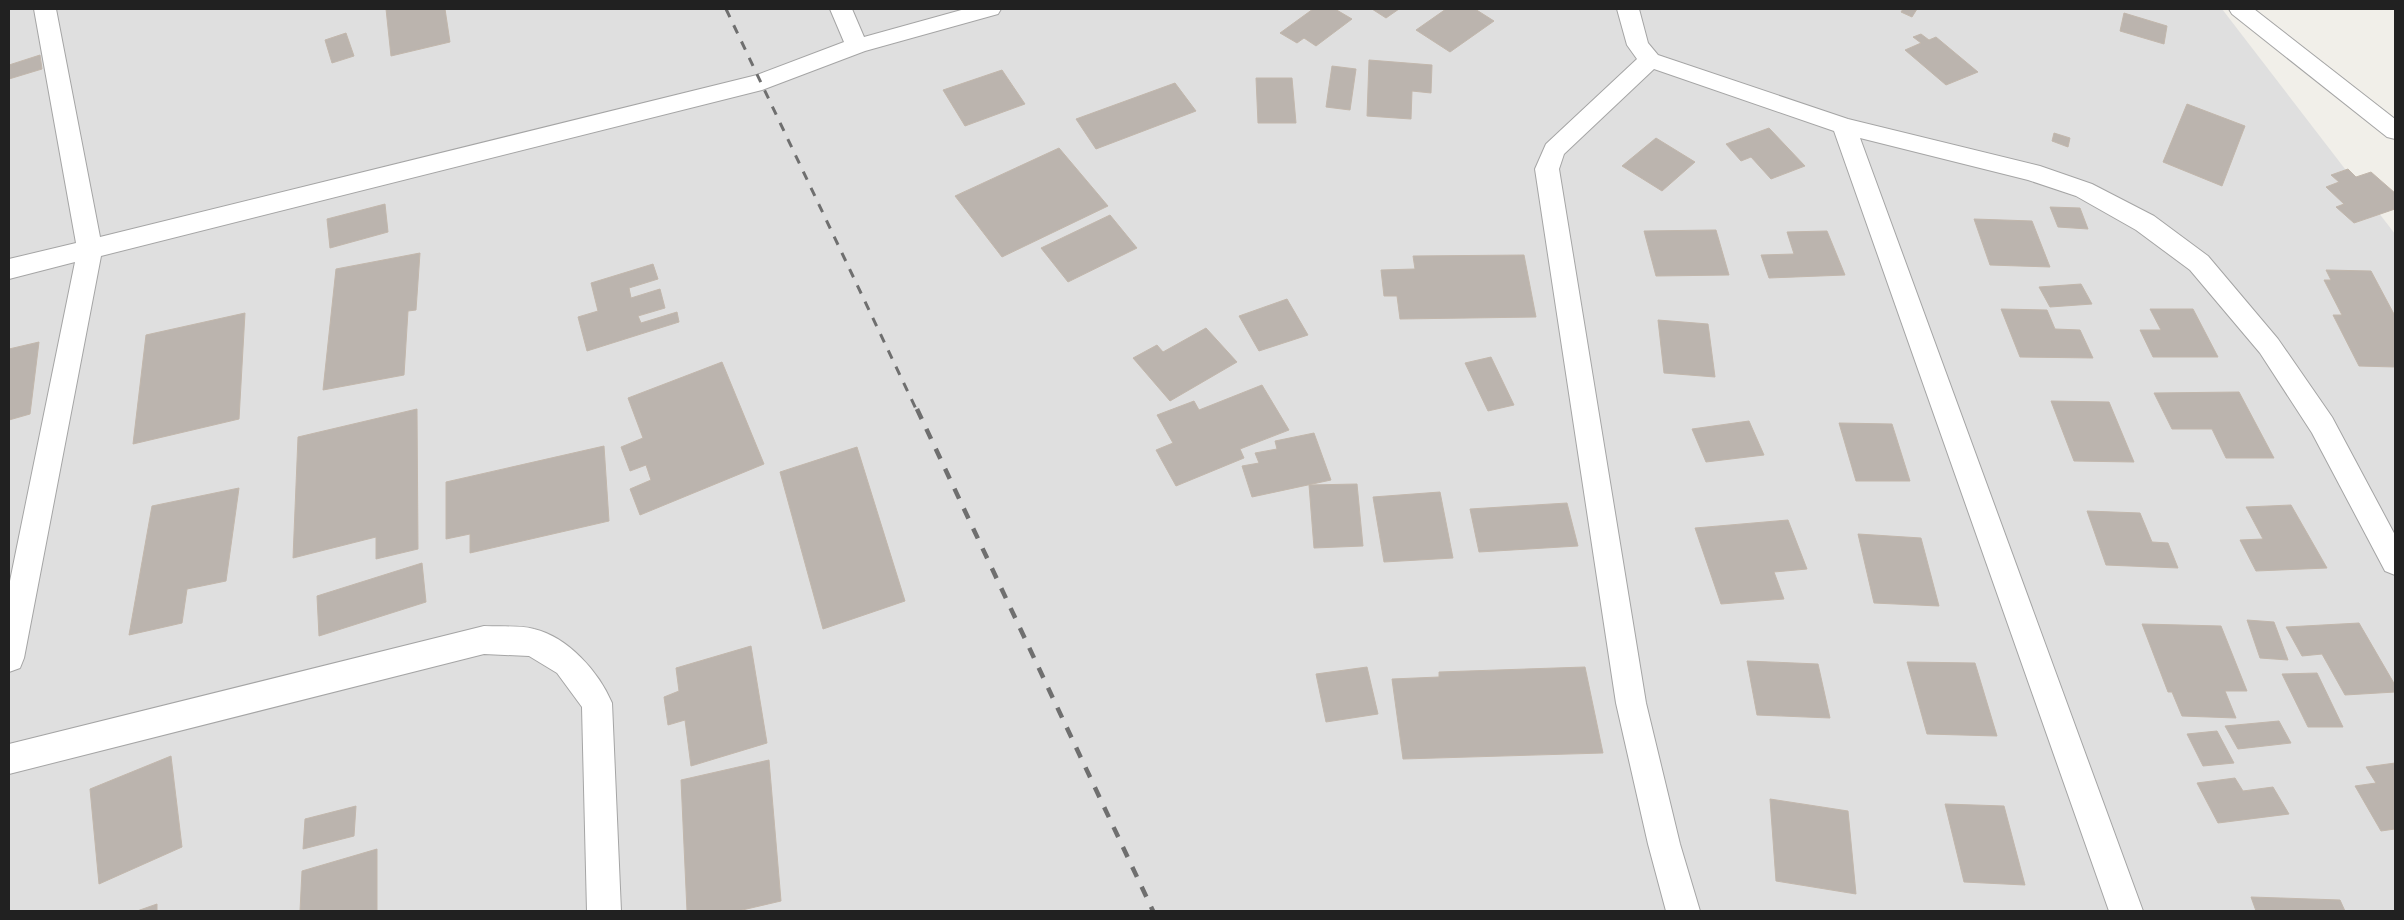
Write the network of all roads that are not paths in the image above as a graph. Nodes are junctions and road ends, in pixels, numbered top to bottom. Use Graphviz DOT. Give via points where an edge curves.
graph roads {
  1 [pos="45,9"];
  2 [pos="841,9"];
  3 [pos="990,9"];
  4 [pos="1628,9"];
  5 [pos="2240,9"];
  6 [pos="857,46"];
  7 [pos="1650,60"];
  8 [pos="1844,126"];
  9 [pos="2395,131"];
  10 [pos="90,249"];
  11 [pos="9,269"];
  12 [pos="2395,562"];
  13 [pos="9,658"];
  14 [pos="9,759"];
  15 [pos="604,911"];
  16 [pos="1683,911"];
  17 [pos="2126,911"];
  1 -- 10 [label="street"];
  2 -- 6 [label="street"];
  3 -- 6 [label="street"];
  4 -- 7 [label="street" via="1638,45"];
  5 -- 9 [label="street"];
  6 -- 10 [label="street" via="762,82"];
  7 -- 8 [label="street"];
  7 -- 16 [label="street" via="1554,150 1547,169 1631,703"];
  8 -- 12 [label="street" via="2032,172 2084,190 2145,222 2199,263 2269,346 2322,425"];
  8 -- 17 [label="street"];
  10 -- 11 [label="street"];
  10 -- 13 [label="street"];
  14 -- 15 [label="street" via="484,640 533,642 568,663 597,703"];
}
